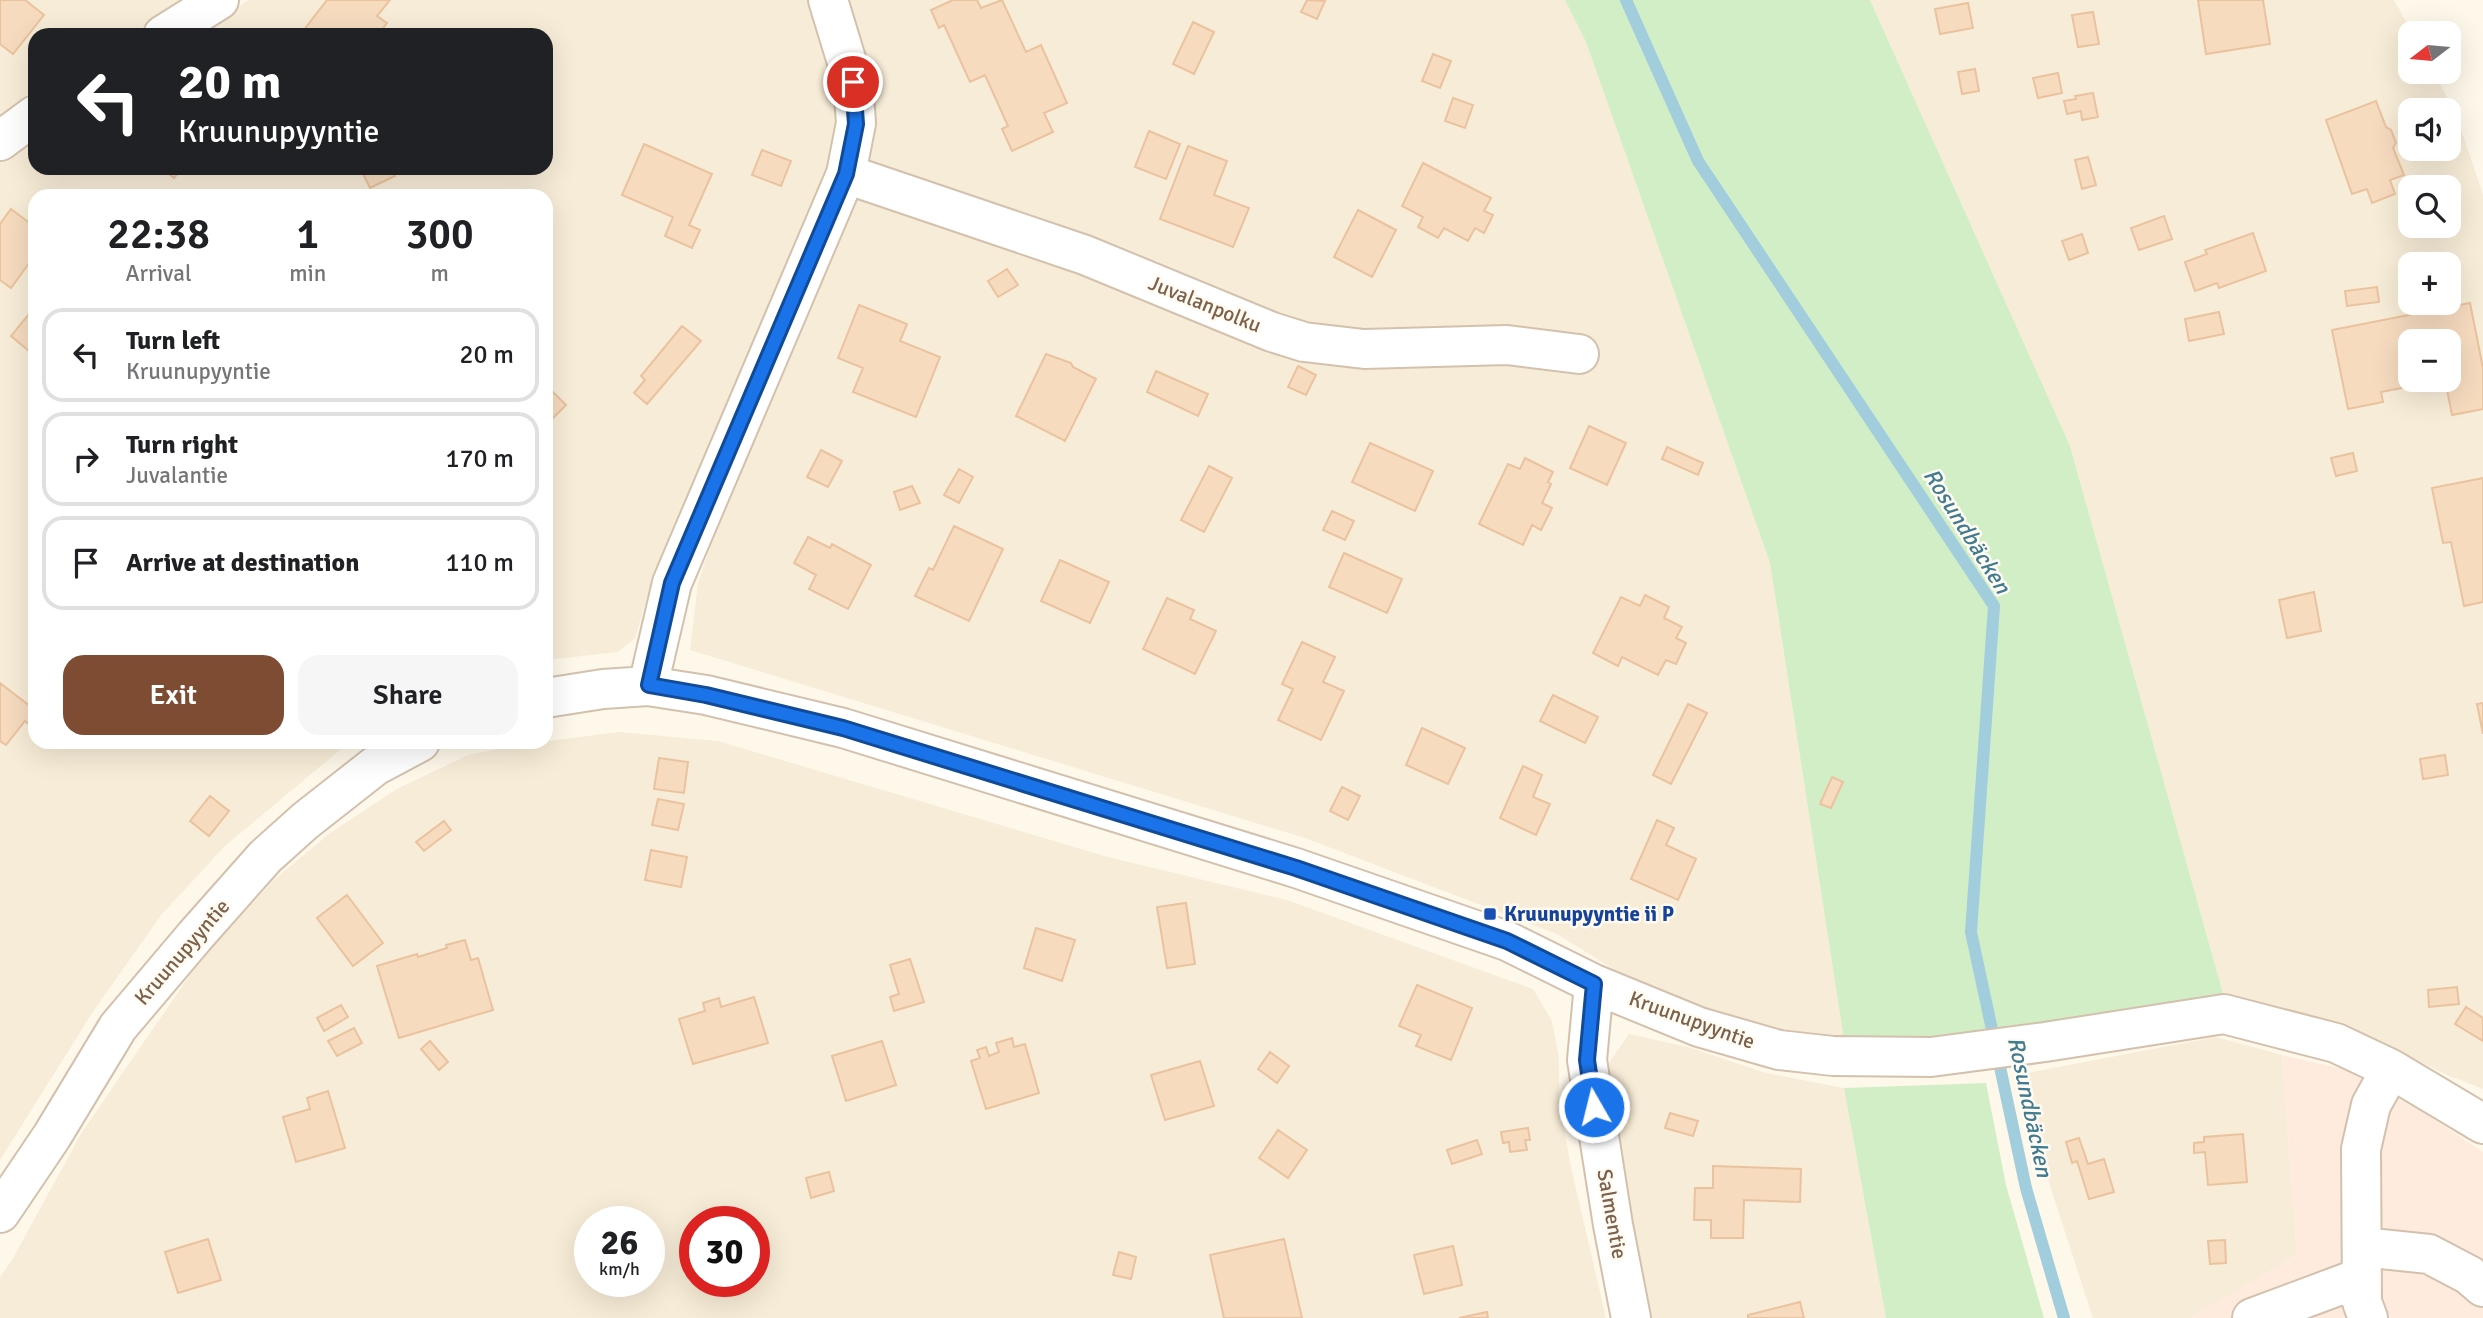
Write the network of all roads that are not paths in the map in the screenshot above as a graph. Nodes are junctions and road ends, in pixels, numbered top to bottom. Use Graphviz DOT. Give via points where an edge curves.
graph roads {
  1 [pos="219,0"];
  2 [pos="828,0"];
  3 [pos="174,28"];
  4 [pos="28,121"];
  5 [pos="0,141"];
  6 [pos="846,174"];
  7 [pos="1579,354"];
  8 [pos="649,685"];
  9 [pos="553,697"];
  10 [pos="406,749"];
  11 [pos="1594,984"];
  12 [pos="2391,1069"];
  13 [pos="2483,1124"];
  14 [pos="0,1213"];
  15 [pos="2362,1262"];
  16 [pos="2483,1287"];
  17 [pos="1631,1318"];
  18 [pos="2252,1318"];
  19 [pos="2368,1318"];
  1 -- 3 [label="street"];
  2 -- 6 [label="street" via="853,82 856,124"];
  4 -- 5 [label="street"];
  6 -- 7 [label="street, Juvalanpolku" via="1085,255 1304,342 1363,349 1507,345"];
  6 -- 8 [label="street" via="672,583"];
  8 -- 9 [label="street, Kruunupyyntie"];
  8 -- 11 [label="street, Kruunupyyntie" via="843,728 1296,868 1507,941"];
  10 -- 14 [label="street, Kruunupyyntie" via="375,766 306,821 265,857 221,906 118,1027"];
  11 -- 12 [label="street, Kruunupyyntie" via="1699,1027 1779,1050 1833,1056 1960,1054 2224,1014 2336,1043"];
  11 -- 17 [label="street, Salmentie" via="1587,1060"];
  12 -- 13 [label="street, Kruunupyyntie"];
  12 -- 15 [label="street" via="2371,1105 2361,1149"];
  15 -- 16 [label="street" via="2429,1254"];
  15 -- 18 [label="street"];
  15 -- 19 [label="street" via="2362,1302"];
}
